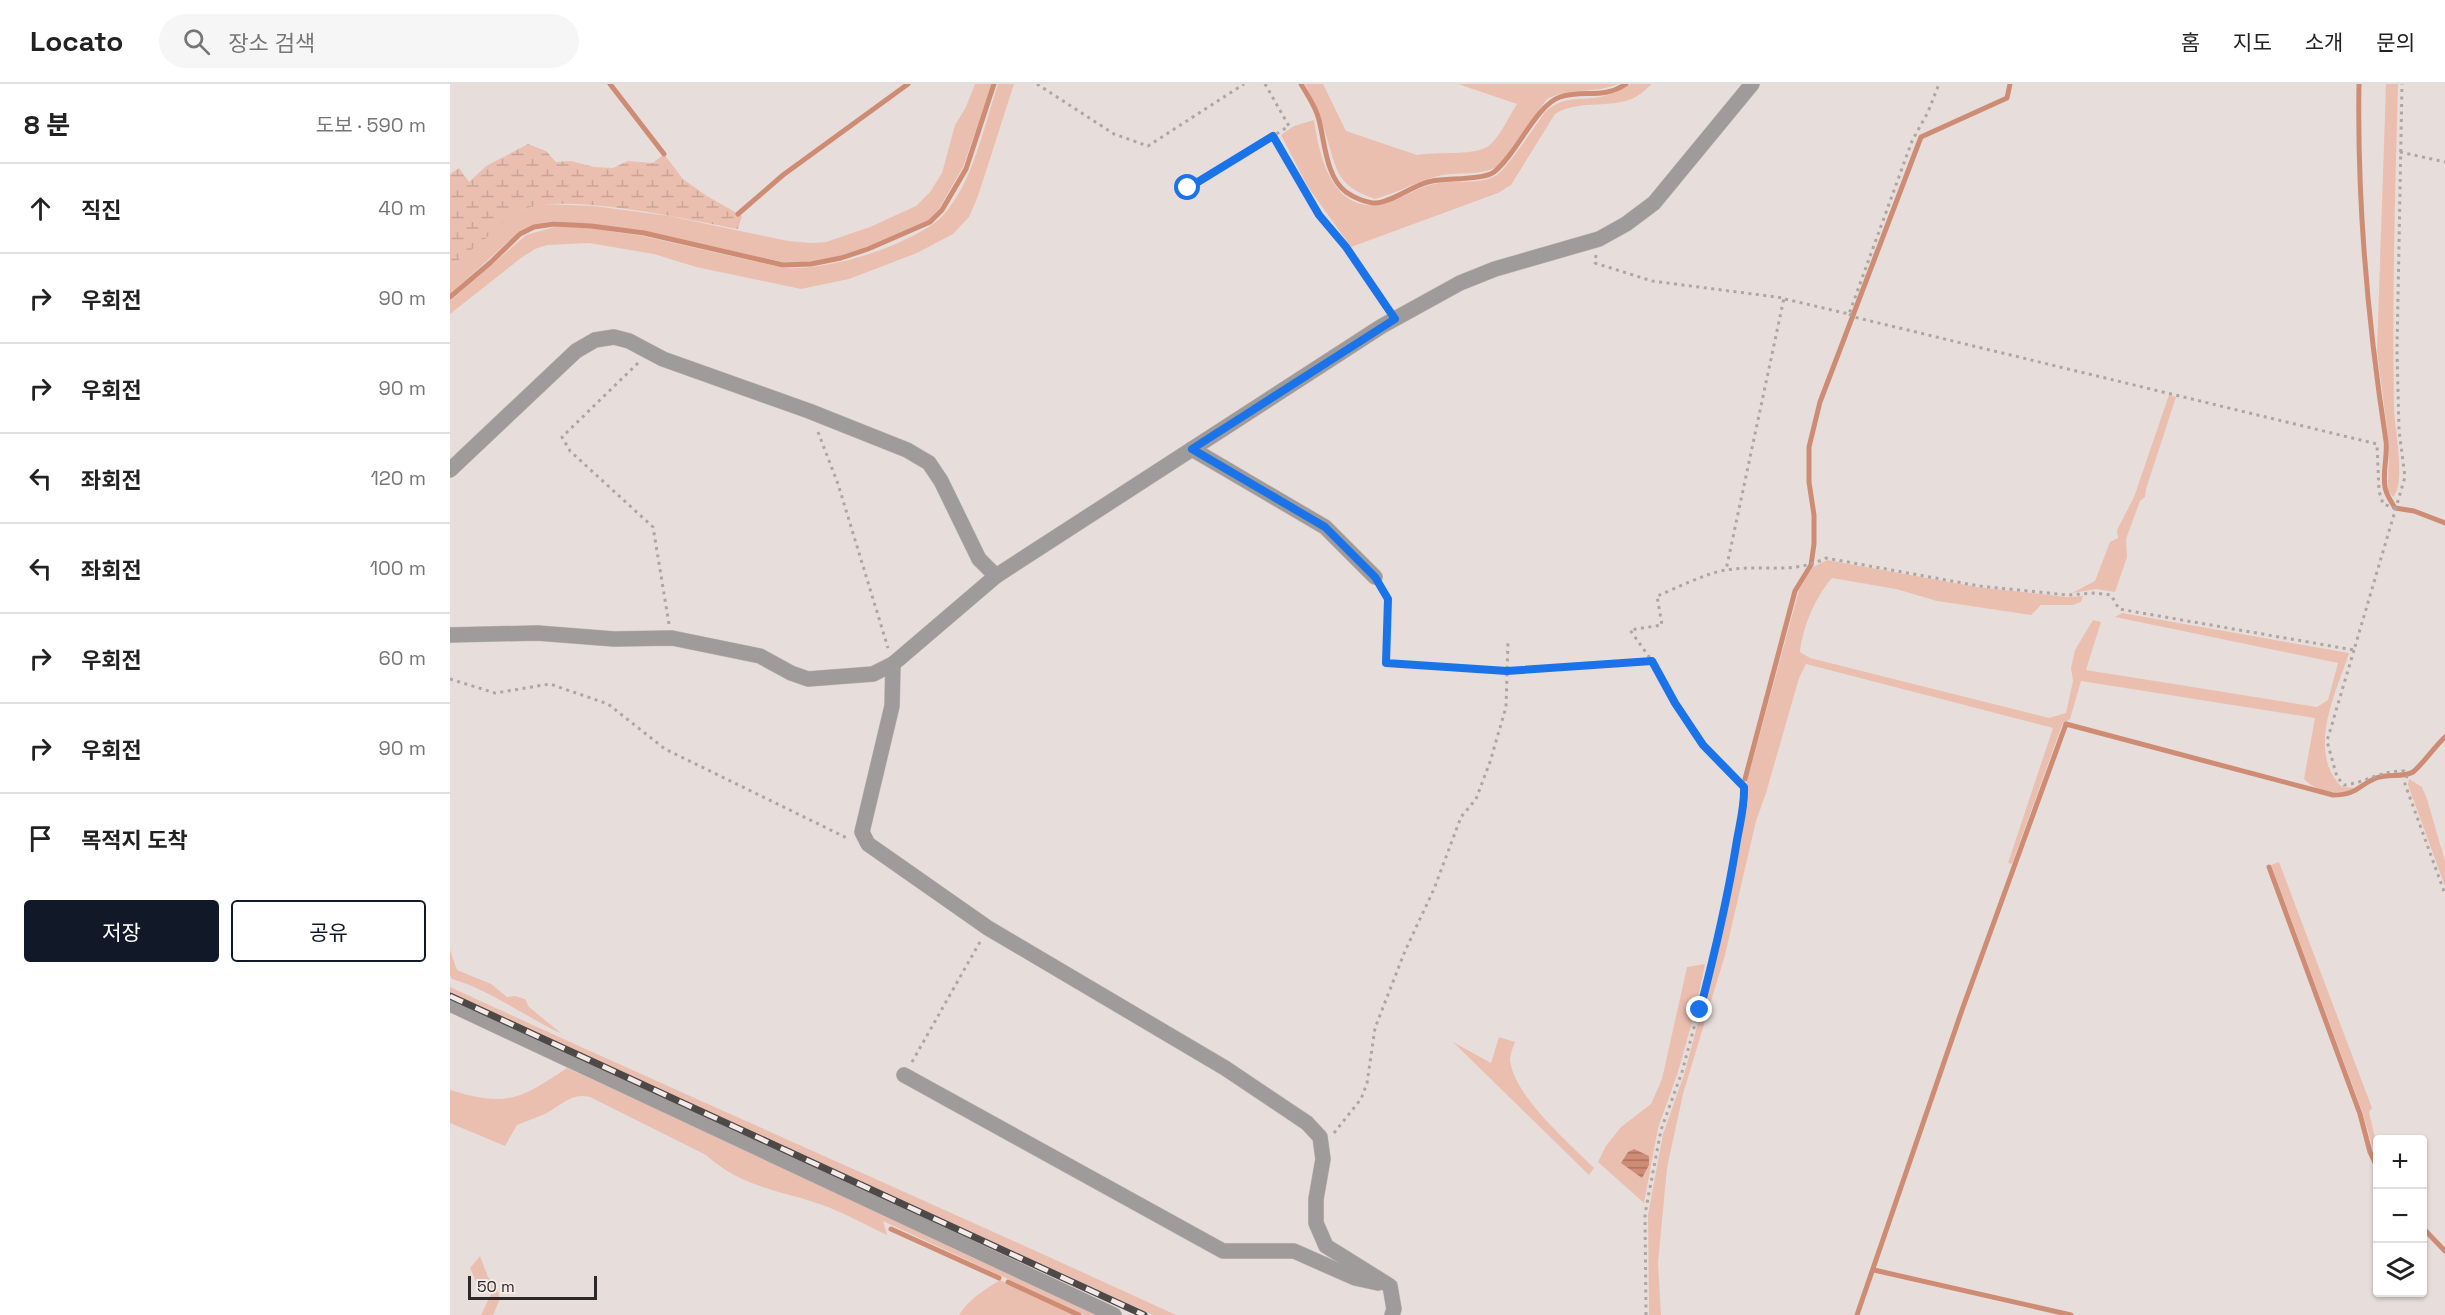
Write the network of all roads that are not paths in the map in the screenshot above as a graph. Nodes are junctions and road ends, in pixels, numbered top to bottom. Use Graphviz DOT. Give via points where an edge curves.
graph roads {
  1 [pos="1752,84"];
  2 [pos="1192,449"];
  3 [pos="450,470"];
  4 [pos="996,576"];
  5 [pos="1375,577"];
  6 [pos="450,635"];
  7 [pos="893,664"];
  8 [pos="450,1004"];
  9 [pos="904,1075"];
  10 [pos="1390,1286"];
  11 [pos="1114,1315"];
  12 [pos="1392,1315"];
  1 -- 2 [label="street" via="1654,203 1626,224 1599,239 1460,282"];
  2 -- 4 [label="street"];
  2 -- 5 [label="street" via="1325,527"];
  3 -- 4 [label="street" via="576,351 595,340 614,337 663,359 889,442 929,463 979,559"];
  4 -- 7 [label="street"];
  6 -- 7 [label="street" via="537,633 614,639 672,638 760,656 808,679 873,674"];
  7 -- 10 [label="street" via="892,706 862,832 868,844 988,928 1225,1068 1307,1123 1320,1137 1323,1159 1316,1223 1326,1246"];
  8 -- 11 [label="street"];
  9 -- 10 [label="street" via="1222,1251 1294,1251 1355,1278"];
  10 -- 12 [label="street"];
}
